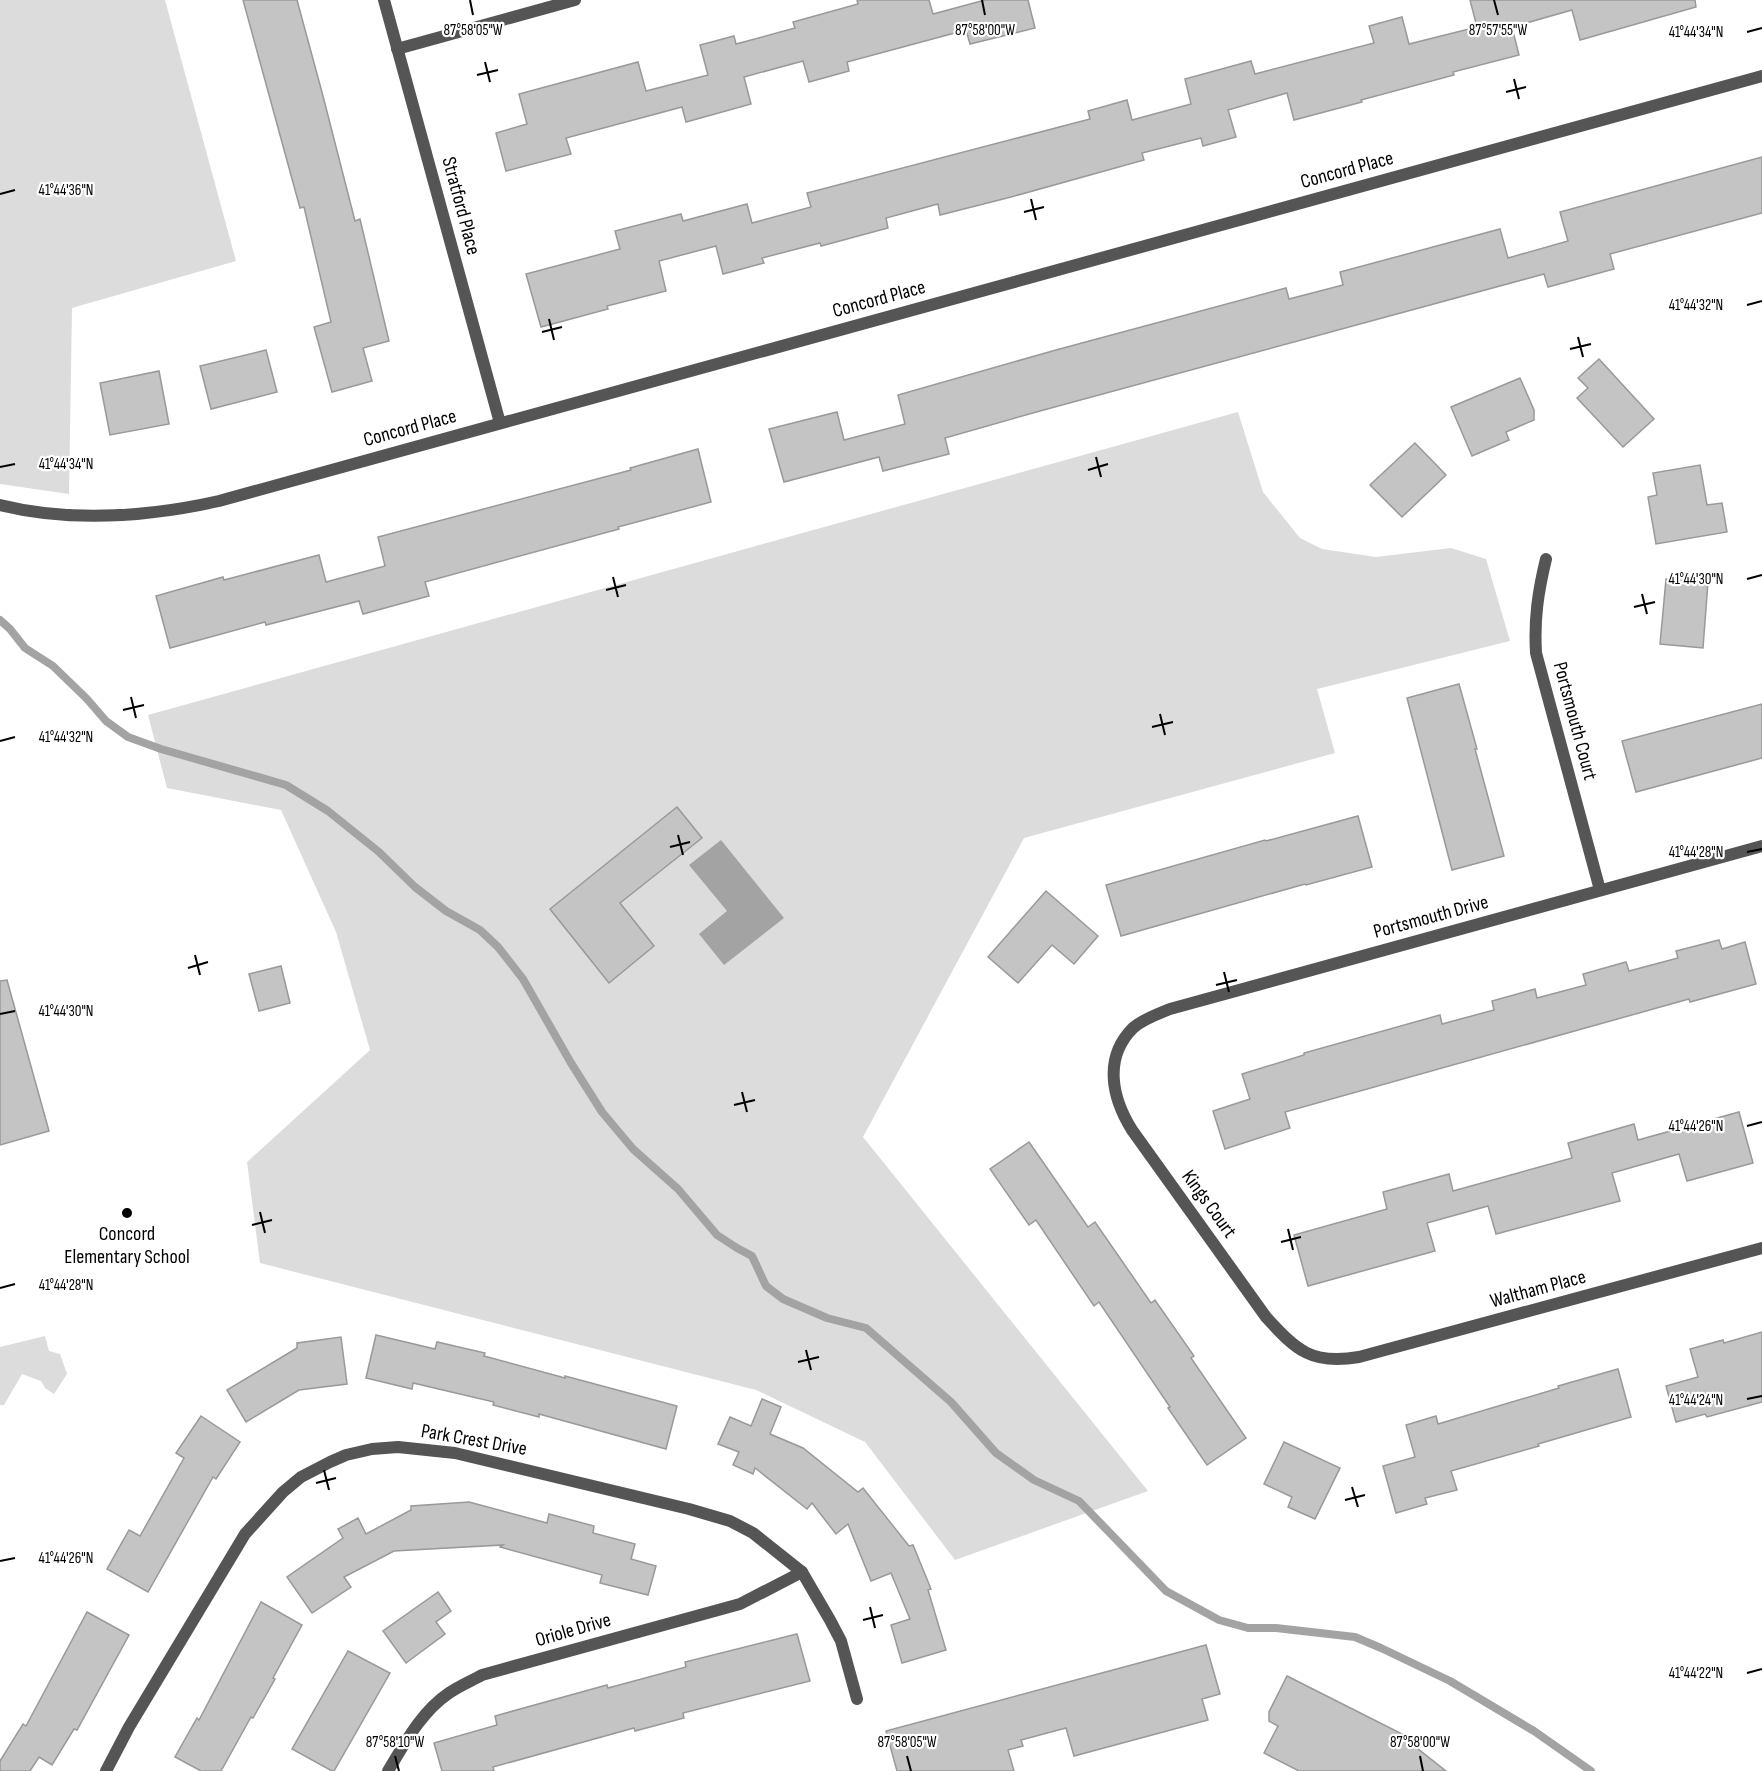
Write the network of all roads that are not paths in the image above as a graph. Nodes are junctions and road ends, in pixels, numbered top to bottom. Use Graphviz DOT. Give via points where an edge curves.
graph roads {
  1 [pos="384,0"];
  2 [pos="575,0"];
  3 [pos="398,49"];
  4 [pos="1762,76"];
  5 [pos="500,423"];
  6 [pos="0,505"];
  7 [pos="1546,559"];
  8 [pos="1762,846"];
  9 [pos="1600,890"];
  10 [pos="1121,1044"];
  11 [pos="1762,1248"];
  12 [pos="1322,1359"];
  13 [pos="802,1572"];
  14 [pos="857,1699"];
  15 [pos="106,1771"];
  16 [pos="388,1771"];
  1 -- 3 [label="street, Stratford Place"];
  2 -- 3 [label="street"];
  3 -- 5 [label="street, Stratford Place"];
  4 -- 5 [label="street, Concord Place"];
  5 -- 6 [label="street, Concord Place" via="182,509 109,516"];
  7 -- 9 [label="street, Portsmouth Court" via="1534,629 1536,653"];
  8 -- 9 [label="street, Portsmouth Drive"];
  9 -- 10 [label="street, Portsmouth Drive" via="1170,1009 1134,1027"];
  10 -- 12 [label="street, Kings Court" via="1113,1063 1115,1090 1121,1112 1132,1130 1266,1317 1303,1352"];
  11 -- 12 [label="street, Waltham Place" via="1359,1357"];
  13 -- 14 [label="street, Park Crest Drive" via="841,1641"];
  13 -- 15 [label="street, Park Crest Drive" via="753,1533 730,1521 689,1509 455,1453 398,1447 346,1455 302,1477 245,1534"];
  13 -- 16 [label="street, Oriole Drive" via="740,1604 483,1675 434,1706 411,1731"];
}
